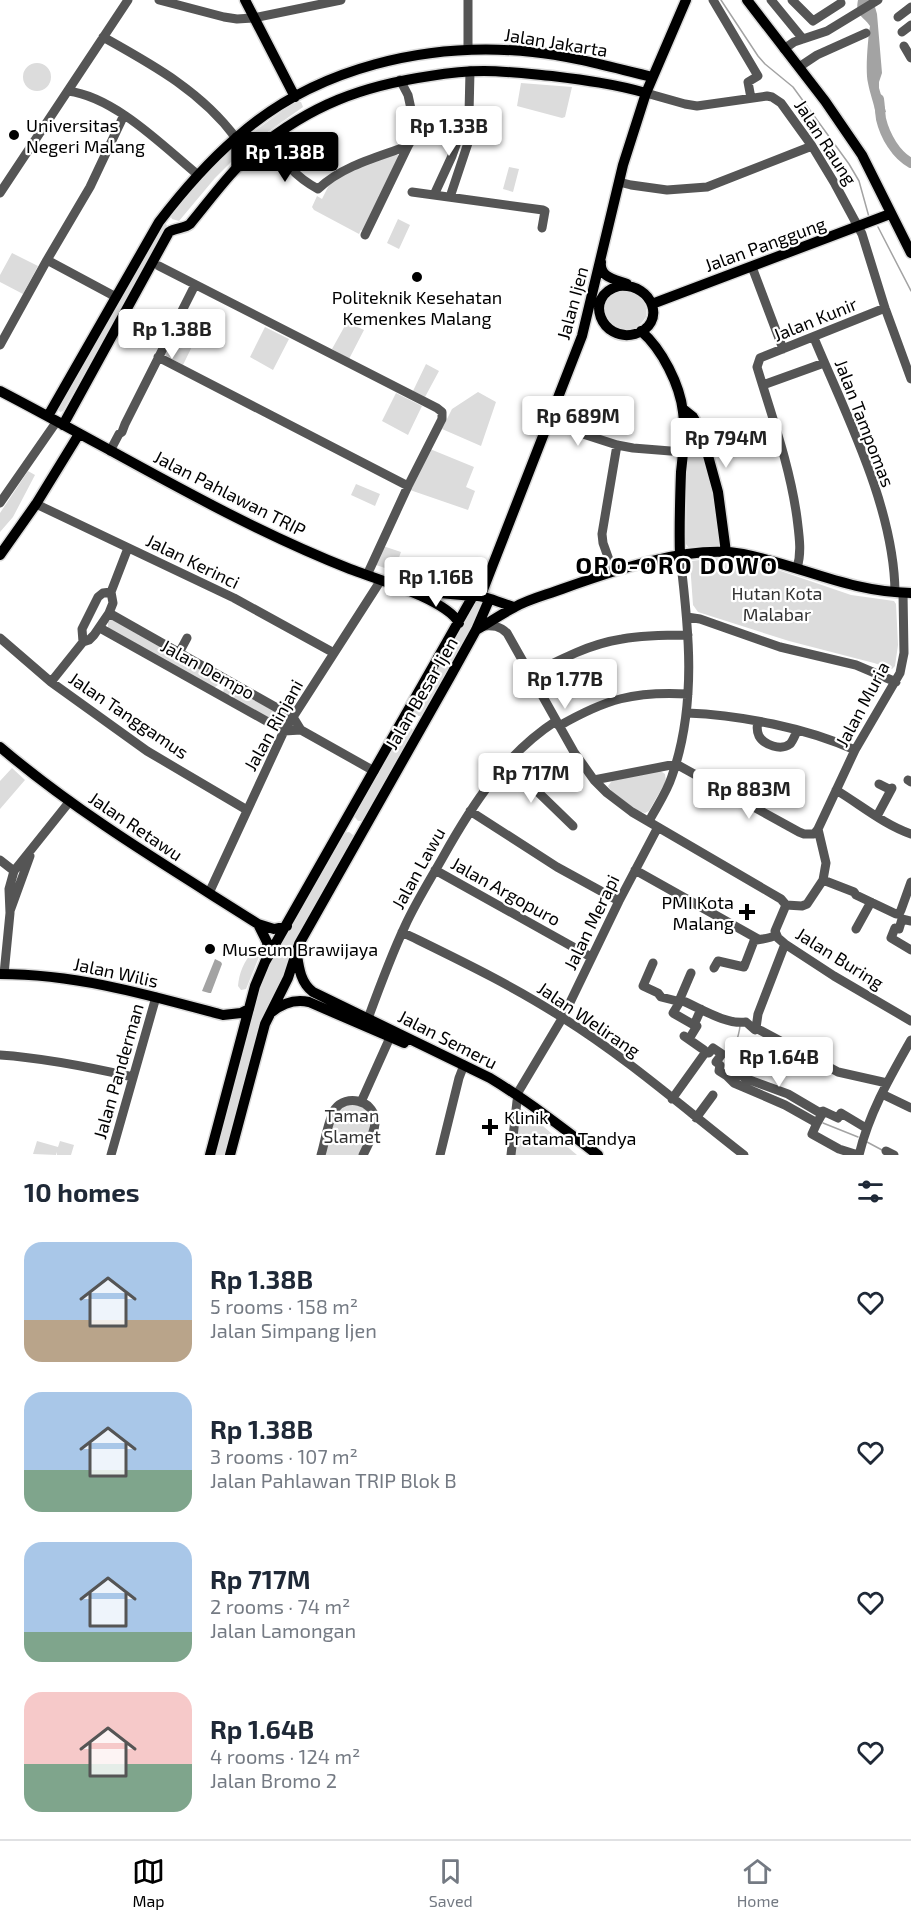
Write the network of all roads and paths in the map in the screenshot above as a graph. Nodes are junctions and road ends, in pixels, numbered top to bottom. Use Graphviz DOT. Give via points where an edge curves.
graph roads {
  1 [pos="128,0"];
  2 [pos="159,0"];
  3 [pos="245,0"];
  4 [pos="341,0"];
  5 [pos="468,0"];
  6 [pos="686,0"];
  7 [pos="690,0"];
  8 [pos="713,0"];
  9 [pos="747,0"];
  10 [pos="771,0"];
  11 [pos="792,0"];
  12 [pos="878,0"];
  13 [pos="841,3"];
  14 [pos="911,7"];
  15 [pos="680,16"];
  16 [pos="898,16"];
  17 [pos="253,18"];
  18 [pos="911,25"];
  19 [pos="902,32"];
  20 [pos="866,33"];
  21 [pos="103,37"];
  22 [pos="803,39"];
  23 [pos="904,46"];
  24 [pos="468,49"];
  25 [pos="784,49"];
  26 [pos="555,56"];
  27 [pos="911,58"];
  28 [pos="799,67"];
  29 [pos="470,71"];
  30 [pos="550,76"];
  31 [pos="653,77"];
  32 [pos="412,78"];
  33 [pos="400,80"];
  34 [pos="70,88"];
  35 [pos="646,93"];
  36 [pos="408,95"];
  37 [pos="295,97"];
  38 [pos="751,98"];
  39 [pos="124,115"];
  40 [pos="465,136"];
  41 [pos="236,138"];
  42 [pos="269,139"];
  43 [pos="408,146"];
  44 [pos="812,147"];
  45 [pos="198,176"];
  46 [pos="619,182"];
  47 [pos="412,192"];
  48 [pos="0,193"];
  49 [pos="434,195"];
  50 [pos="450,197"];
  51 [pos="890,214"];
  52 [pos="163,217"];
  53 [pos="179,227"];
  54 [pos="858,227"];
  55 [pos="543,228"];
  56 [pos="365,235"];
  57 [pos="908,239"];
  58 [pos="602,253"];
  59 [pos="911,253"];
  60 [pos="47,260"];
  61 [pos="159,266"];
  62 [pos="752,267"];
  63 [pos="596,278"];
  64 [pos="195,285"];
  65 [pos="632,286"];
  66 [pos="116,297"];
  67 [pos="600,303"];
  68 [pos="652,303"];
  69 [pos="885,308"];
  70 [pos="641,331"];
  71 [pos="582,336"];
  72 [pos="814,338"];
  73 [pos="0,345"];
  74 [pos="783,349"];
  75 [pos="158,357"];
  76 [pos="824,363"];
  77 [pos="911,378"];
  78 [pos="763,385"];
  79 [pos="0,391"];
  80 [pos="683,409"];
  81 [pos="56,421"];
  82 [pos="549,423"];
  83 [pos="79,434"];
  84 [pos="617,445"];
  85 [pos="110,451"];
  86 [pos="683,452"];
  87 [pos="408,486"];
  88 [pos="0,503"];
  89 [pos="36,504"];
  90 [pos="128,548"];
  91 [pos="726,552"];
  92 [pos="0,555"];
  93 [pos="680,556"];
  94 [pos="797,568"];
  95 [pos="613,571"];
  96 [pos="367,575"];
  97 [pos="381,580"];
  98 [pos="402,588"];
  99 [pos="111,592"];
  100 [pos="903,592"];
  101 [pos="481,597"];
  102 [pos="514,607"];
  103 [pos="109,613"];
  104 [pos="687,617"];
  105 [pos="459,623"];
  106 [pos="100,628"];
  107 [pos="479,628"];
  108 [pos="688,635"];
  109 [pos="0,638"];
  110 [pos="187,638"];
  111 [pos="83,642"];
  112 [pos="179,653"];
  113 [pos="333,653"];
  114 [pos="907,663"];
  115 [pos="530,675"];
  116 [pos="225,679"];
  117 [pos="51,682"];
  118 [pos="896,682"];
  119 [pos="217,693"];
  120 [pos="688,694"];
  121 [pos="687,713"];
  122 [pos="406,715"];
  123 [pos="293,717"];
  124 [pos="758,722"];
  125 [pos="557,723"];
  126 [pos="422,724"];
  127 [pos="301,730"];
  128 [pos="284,731"];
  129 [pos="797,731"];
  130 [pos="0,747"];
  131 [pos="855,750"];
  132 [pos="507,762"];
  133 [pos="676,764"];
  134 [pos="375,771"];
  135 [pos="594,780"];
  136 [pos="879,784"];
  137 [pos="836,790"];
  138 [pos="66,806"];
  139 [pos="248,810"];
  140 [pos="470,811"];
  141 [pos="877,816"];
  142 [pos="649,821"];
  143 [pos="346,822"];
  144 [pos="573,826"];
  145 [pos="658,826"];
  146 [pos="818,829"];
  147 [pos="362,830"];
  148 [pos="911,834"];
  149 [pos="32,849"];
  150 [pos="0,860"];
  151 [pos="435,870"];
  152 [pos="635,870"];
  153 [pos="14,872"];
  154 [pos="822,880"];
  155 [pos="911,882"];
  156 [pos="4,890"];
  157 [pos="209,893"];
  158 [pos="619,901"];
  159 [pos="871,902"];
  160 [pos="786,905"];
  161 [pos="906,911"];
  162 [pos="9,913"];
  163 [pos="911,921"];
  164 [pos="258,924"];
  165 [pos="287,926"];
  166 [pos="856,929"];
  167 [pos="402,932"];
  168 [pos="776,935"];
  169 [pos="758,939"];
  170 [pos="784,944"];
  171 [pos="911,950"];
  172 [pos="296,952"];
  173 [pos="591,957"];
  174 [pos="265,962"];
  175 [pos="653,963"];
  176 [pos="714,968"];
  177 [pos="691,973"];
  178 [pos="2,974"];
  179 [pos="156,997"];
  180 [pos="680,1000"];
  181 [pos="249,1009"];
  182 [pos="701,1009"];
  183 [pos="269,1014"];
  184 [pos="223,1015"];
  185 [pos="562,1017"];
  186 [pos="911,1021"];
  187 [pos="367,1022"];
  188 [pos="694,1024"];
  189 [pos="756,1029"];
  190 [pos="244,1031"];
  191 [pos="392,1033"];
  192 [pos="911,1040"];
  193 [pos="705,1053"];
  194 [pos="0,1055"];
  195 [pos="463,1068"];
  196 [pos="133,1077"];
  197 [pos="887,1083"];
  198 [pos="882,1094"];
  199 [pos="713,1095"];
  200 [pos="517,1098"];
  201 [pos="672,1099"];
  202 [pos="361,1102"];
  203 [pos="911,1108"];
  204 [pos="696,1118"];
  205 [pos="819,1119"];
  206 [pos="866,1128"];
  207 [pos="111,1155"];
  208 [pos="210,1155"];
  209 [pos="230,1155"];
  210 [pos="321,1155"];
  211 [pos="363,1155"];
  212 [pos="440,1155"];
  213 [pos="511,1155"];
  214 [pos="589,1155"];
  215 [pos="598,1155"];
  216 [pos="744,1155"];
  217 [pos="858,1155"];
  1 -- 21 [label="street"];
  2 -- 17 [label="street" via="224,17"];
  3 -- 17 [label="main road"];
  4 -- 17 [label="street"];
  5 -- 24 [label="street"];
  6 -- 15 [label="main road, Jalan Ijen"];
  7 -- 15 [label="main road, Jalan Ijen"];
  8 -- 38 [label="street" via="758,76 748,82"];
  9 -- 25 [label="main road"];
  10 -- 22 [label="street"];
  11 -- 13 [label="street" via="813,21"];
  12 -- 22 [label="street" via="827,32"];
  14 -- 16 [label="street"];
  15 -- 31 [label="main road, Jalan Ijen"];
  17 -- 37 [label="main road"];
  18 -- 19 [label="street"];
  20 -- 28 [label="street"];
  21 -- 34 [label="street"];
  21 -- 41 [label="street" via="177,80"];
  22 -- 25 [label="street"];
  23 -- 27 [label="street"];
  24 -- 26 [label="main road, Jalan Jakarta"];
  24 -- 37 [label="main road, Jalan Jakarta" via="380,62"];
  25 -- 28 [label="main road"];
  26 -- 30 [label="main road"];
  26 -- 31 [label="main road, Jalan Jakarta"];
  28 -- 51 [label="main road" via="862,155"];
  29 -- 30 [label="main road"];
  29 -- 32 [label="main road"];
  29 -- 40 [label="street"];
  30 -- 35 [label="main road"];
  31 -- 35 [label="main road, Jalan Ijen"];
  32 -- 33 [label="main road"];
  32 -- 36 [label="street"];
  33 -- 36 [label="street"];
  33 -- 42 [label="main road" via="334,100"];
  34 -- 39 [label="street"];
  34 -- 48 [label="street"];
  35 -- 38 [label="street, Jalan Raung" via="697,105"];
  35 -- 46 [label="main road, Jalan Ijen"];
  36 -- 43 [label="street" via="417,128"];
  37 -- 41 [label="main road, Jalan Jakarta"];
  38 -- 44 [label="street, Jalan Raung" via="767,96 781,103"];
  39 -- 45 [label="street"];
  39 -- 60 [label="street" via="90,187"];
  40 -- 49 [label="street"];
  40 -- 50 [label="street"];
  41 -- 45 [label="main road, Jalan Jakarta"];
  42 -- 43 [label="street" via="292,171 318,189 356,164"];
  42 -- 53 [label="main road" via="190,224"];
  43 -- 56 [label="street"];
  44 -- 46 [label="street" via="707,187 667,190"];
  44 -- 54 [label="street, Jalan Raung"];
  45 -- 52 [label="main road, Jalan Jakarta"];
  46 -- 58 [label="main road, Jalan Ijen"];
  47 -- 49 [label="street"];
  49 -- 50 [label="street"];
  50 -- 55 [label="street" via="543,210"];
  51 -- 54 [label="main road, Jalan Panggung"];
  51 -- 57 [label="main road"];
  52 -- 53 [label="main road"];
  52 -- 66 [label="main road, Jalan Jakarta"];
  53 -- 81 [label="main road" via="165,238"];
  54 -- 62 [label="main road, Jalan Panggung"];
  54 -- 69 [label="street, Jalan Raung"];
  57 -- 59 [label="main road"];
  58 -- 63 [label="main road, Jalan Ijen"];
  58 -- 65 [label="main road" via="603,275"];
  60 -- 66 [label="street"];
  60 -- 73 [label="street"];
  61 -- 64 [label="street"];
  62 -- 68 [label="main road, Jalan Panggung"];
  62 -- 74 [label="street"];
  63 -- 67 [label="main road"];
  63 -- 71 [label="main road, Jalan Ijen"];
  64 -- 75 [label="street"];
  64 -- 87 [label="street" via="437,408 442,418"];
  65 -- 67 [label="main road" via="611,289"];
  65 -- 68 [label="main road"];
  66 -- 81 [label="main road, Jalan Jakarta"];
  67 -- 70 [label="main road" via="601,319 609,329 626,335"];
  67 -- 71 [label="main road"];
  68 -- 70 [label="main road" via="651,319"];
  69 -- 72 [label="street, Jalan Kunir"];
  69 -- 77 [label="street, Jalan Raung"];
  70 -- 80 [label="main road" via="662,355"];
  71 -- 82 [label="main road, Jalan Ijen"];
  72 -- 74 [label="street, Jalan Kunir"];
  72 -- 76 [label="street, Jalan Tampomas"];
  74 -- 78 [label="street, Jalan Kunir" via="760,358 757,367"];
  75 -- 85 [label="street"];
  75 -- 87 [label="street"];
  76 -- 78 [label="street"];
  76 -- 100 [label="street, Jalan Tampomas" via="874,488"];
  78 -- 94 [label="street" via="793,493 800,543"];
  79 -- 81 [label="main road, Jalan Pahlawan TRIP"];
  80 -- 86 [label="main road"];
  80 -- 91 [label="main road" via="697,422 705,443 718,492"];
  81 -- 83 [label="main road, Jalan Pahlawan TRIP"];
  81 -- 88 [label="street"];
  82 -- 84 [label="street"];
  82 -- 101 [label="main road, Jalan Ijen"];
  83 -- 85 [label="main road, Jalan Pahlawan TRIP"];
  83 -- 89 [label="main road"];
  84 -- 86 [label="street"];
  84 -- 95 [label="street" via="602,534"];
  85 -- 96 [label="main road, Jalan Pahlawan TRIP" via="246,522"];
  86 -- 93 [label="main road"];
  87 -- 96 [label="street"];
  89 -- 90 [label="street, Jalan Kerinci"];
  89 -- 92 [label="main road"];
  90 -- 99 [label="street"];
  90 -- 113 [label="street, Jalan Kerinci" via="234,598"];
  91 -- 93 [label="main road"];
  91 -- 94 [label="main road"];
  93 -- 95 [label="main road"];
  93 -- 104 [label="street"];
  94 -- 100 [label="main road" via="850,586"];
  95 -- 102 [label="main road"];
  96 -- 97 [label="main road, Jalan Pahlawan TRIP"];
  97 -- 98 [label="main road, Jalan Pahlawan TRIP"];
  97 -- 113 [label="street, Jalan Rinjani"];
  98 -- 101 [label="main road, Jalan Pahlawan TRIP"];
  98 -- 105 [label="main road, Jalan Pahlawan TRIP" via="445,609"];
  99 -- 103 [label="street" via="113,603"];
  99 -- 111 [label="street" via="98,597 82,628"];
  100 -- 114 [label="street, Jalan Muria"];
  101 -- 102 [label="main road, Jalan Pahlawan TRIP"];
  101 -- 105 [label="main road, Jalan Besar Ijen"];
  101 -- 107 [label="main road, Jalan Besar Ijen"];
  102 -- 107 [label="main road"];
  103 -- 106 [label="street"];
  103 -- 112 [label="street, Jalan Dempo"];
  104 -- 108 [label="street"];
  104 -- 118 [label="street" via="780,647 856,665"];
  105 -- 122 [label="main road, Jalan Besar Ijen"];
  106 -- 111 [label="street"];
  106 -- 119 [label="street, Jalan Dempo"];
  107 -- 115 [label="street, Jalan Buring" via="503,629"];
  107 -- 126 [label="main road, Jalan Besar Ijen"];
  108 -- 115 [label="street" via="609,641 571,654"];
  108 -- 120 [label="street"];
  109 -- 117 [label="street, Jalan Tanggamus"];
  110 -- 112 [label="street"];
  111 -- 117 [label="street"];
  112 -- 116 [label="street, Jalan Dempo"];
  113 -- 123 [label="street, Jalan Rinjani"];
  114 -- 118 [label="street, Jalan Muria"];
  115 -- 125 [label="street, Jalan Buring"];
  116 -- 119 [label="street"];
  116 -- 123 [label="street, Jalan Dempo"];
  117 -- 139 [label="street, Jalan Tanggamus" via="147,751"];
  118 -- 131 [label="street, Jalan Muria"];
  119 -- 128 [label="street, Jalan Dempo"];
  120 -- 121 [label="street"];
  120 -- 125 [label="street, Jalan Lawu" via="624,697"];
  121 -- 124 [label="street"];
  121 -- 133 [label="street"];
  122 -- 126 [label="main road"];
  122 -- 134 [label="main road, Jalan Besar Ijen"];
  123 -- 127 [label="street, Jalan Dempo"];
  123 -- 128 [label="street, Jalan Rinjani"];
  124 -- 129 [label="street"];
  124 -- 129 [label="street" via="760,738 774,746 789,744"];
  125 -- 132 [label="street, Jalan Lawu" via="525,743"];
  125 -- 135 [label="street, Jalan Buring"];
  126 -- 147 [label="main road, Jalan Besar Ijen"];
  127 -- 128 [label="street"];
  127 -- 134 [label="street, Jalan Dempo"];
  128 -- 139 [label="street, Jalan Rinjani"];
  129 -- 131 [label="street"];
  130 -- 138 [label="main road, Jalan Retawu"];
  131 -- 137 [label="street, Jalan Muria"];
  132 -- 140 [label="street, Jalan Lawu"];
  132 -- 144 [label="street"];
  133 -- 135 [label="street"];
  133 -- 142 [label="street"];
  133 -- 146 [label="street" via="799,832 814,834"];
  134 -- 143 [label="main road, Jalan Besar Ijen"];
  135 -- 142 [label="street, Jalan Buring" via="612,798"];
  136 -- 141 [label="street" via="892,789"];
  137 -- 141 [label="street"];
  137 -- 146 [label="street, Jalan Muria"];
  138 -- 149 [label="street"];
  138 -- 157 [label="main road, Jalan Retawu"];
  139 -- 157 [label="street, Jalan Rinjani"];
  140 -- 151 [label="street, Jalan Lawu"];
  140 -- 158 [label="street"];
  141 -- 148 [label="street"];
  142 -- 145 [label="street, Jalan Buring"];
  143 -- 147 [label="main road"];
  143 -- 165 [label="main road, Jalan Besar Ijen"];
  145 -- 152 [label="street, Jalan Merapi"];
  145 -- 160 [label="street, Jalan Buring"];
  146 -- 154 [label="street" via="826,863"];
  147 -- 172 [label="main road, Jalan Besar Ijen"];
  149 -- 153 [label="street"];
  149 -- 162 [label="street"];
  150 -- 153 [label="street"];
  151 -- 167 [label="street, Jalan Lawu"];
  151 -- 173 [label="street, Jalan Argopuro"];
  152 -- 158 [label="street, Jalan Merapi"];
  152 -- 169 [label="street"];
  153 -- 156 [label="street"];
  154 -- 159 [label="street"];
  154 -- 160 [label="street" via="807,904"];
  155 -- 161 [label="street"];
  156 -- 162 [label="street"];
  157 -- 164 [label="main road, Jalan Retawu"];
  158 -- 173 [label="street, Jalan Merapi"];
  159 -- 161 [label="street" via="897,914"];
  159 -- 166 [label="street"];
  160 -- 168 [label="street, Jalan Buring"];
  162 -- 178 [label="street"];
  163 -- 171 [label="street" via="902,919 891,938"];
  164 -- 165 [label="main road, Jalan Retawu" via="274,929"];
  164 -- 174 [label="main road" via="267,942"];
  165 -- 174 [label="main road, Jalan Besar Ijen"];
  167 -- 185 [label="street, Jalan Welirang"];
  167 -- 187 [label="street, Jalan Lawu"];
  168 -- 169 [label="street"];
  168 -- 170 [label="street, Jalan Buring"];
  169 -- 176 [label="street" via="745,966 718,961"];
  170 -- 186 [label="street, Jalan Buring"];
  170 -- 189 [label="street"];
  172 -- 183 [label="main road, Jalan Besar Ijen" via="288,978"];
  172 -- 187 [label="main road, Jalan Semeru" via="307,988"];
  173 -- 185 [label="street, Jalan Merapi"];
  174 -- 181 [label="main road, Jalan Besar Ijen"];
  175 -- 180 [label="street" via="643,986 661,997"];
  177 -- 180 [label="street"];
  178 -- 179 [label="main road, Jalan Wilis" via="72,979"];
  179 -- 184 [label="main road, Jalan Wilis"];
  179 -- 196 [label="street, Jalan Panderman"];
  180 -- 182 [label="street"];
  180 -- 188 [label="street" via="673,1013"];
  181 -- 184 [label="main road, Jalan Wilis"];
  181 -- 190 [label="main road, Jalan Besar Ijen"];
  182 -- 188 [label="street"];
  182 -- 189 [label="street" via="718,1018 746,1022"];
  183 -- 187 [label="main road, Jalan Semeru" via="287,1003 303,1001"];
  183 -- 209 [label="main road, Jalan Besar Ijen"];
  184 -- 190 [label="main road, Jalan Wilis" via="238,1022"];
  185 -- 200 [label="street, Jalan Merapi"];
  185 -- 201 [label="street, Jalan Welirang"];
  187 -- 191 [label="main road, Jalan Semeru"];
  188 -- 193 [label="street" via="697,1026 686,1038"];
  189 -- 197 [label="street" via="838,1072"];
  190 -- 208 [label="main road, Jalan Besar Ijen"];
  191 -- 195 [label="main road, Jalan Semeru"];
  191 -- 202 [label="street"];
  192 -- 197 [label="street"];
  193 -- 201 [label="street"];
  193 -- 205 [label="street" via="713,1048 722,1054 716,1062 719,1071 734,1083"];
  194 -- 196 [label="street" via="71,1063"];
  195 -- 200 [label="main road, Jalan Semeru"];
  195 -- 212 [label="street"];
  196 -- 207 [label="street, Jalan Panderman"];
  197 -- 198 [label="street"];
  198 -- 203 [label="street"];
  198 -- 206 [label="street"];
  199 -- 204 [label="street"];
  200 -- 213 [label="street"];
  200 -- 214 [label="main road, Jalan Semeru"];
  200 -- 215 [label="main road, Jalan Semeru"];
  201 -- 204 [label="street, Jalan Welirang"];
  202 -- 210 [label="street" via="347,1101 336,1107"];
  202 -- 211 [label="street" via="372,1110 375,1121"];
  204 -- 216 [label="street, Jalan Welirang"];
  205 -- 206 [label="street" via="823,1111 838,1118 840,1113"];
  205 -- 217 [label="street" via="812,1134"];
  206 -- 217 [label="street"];
}
